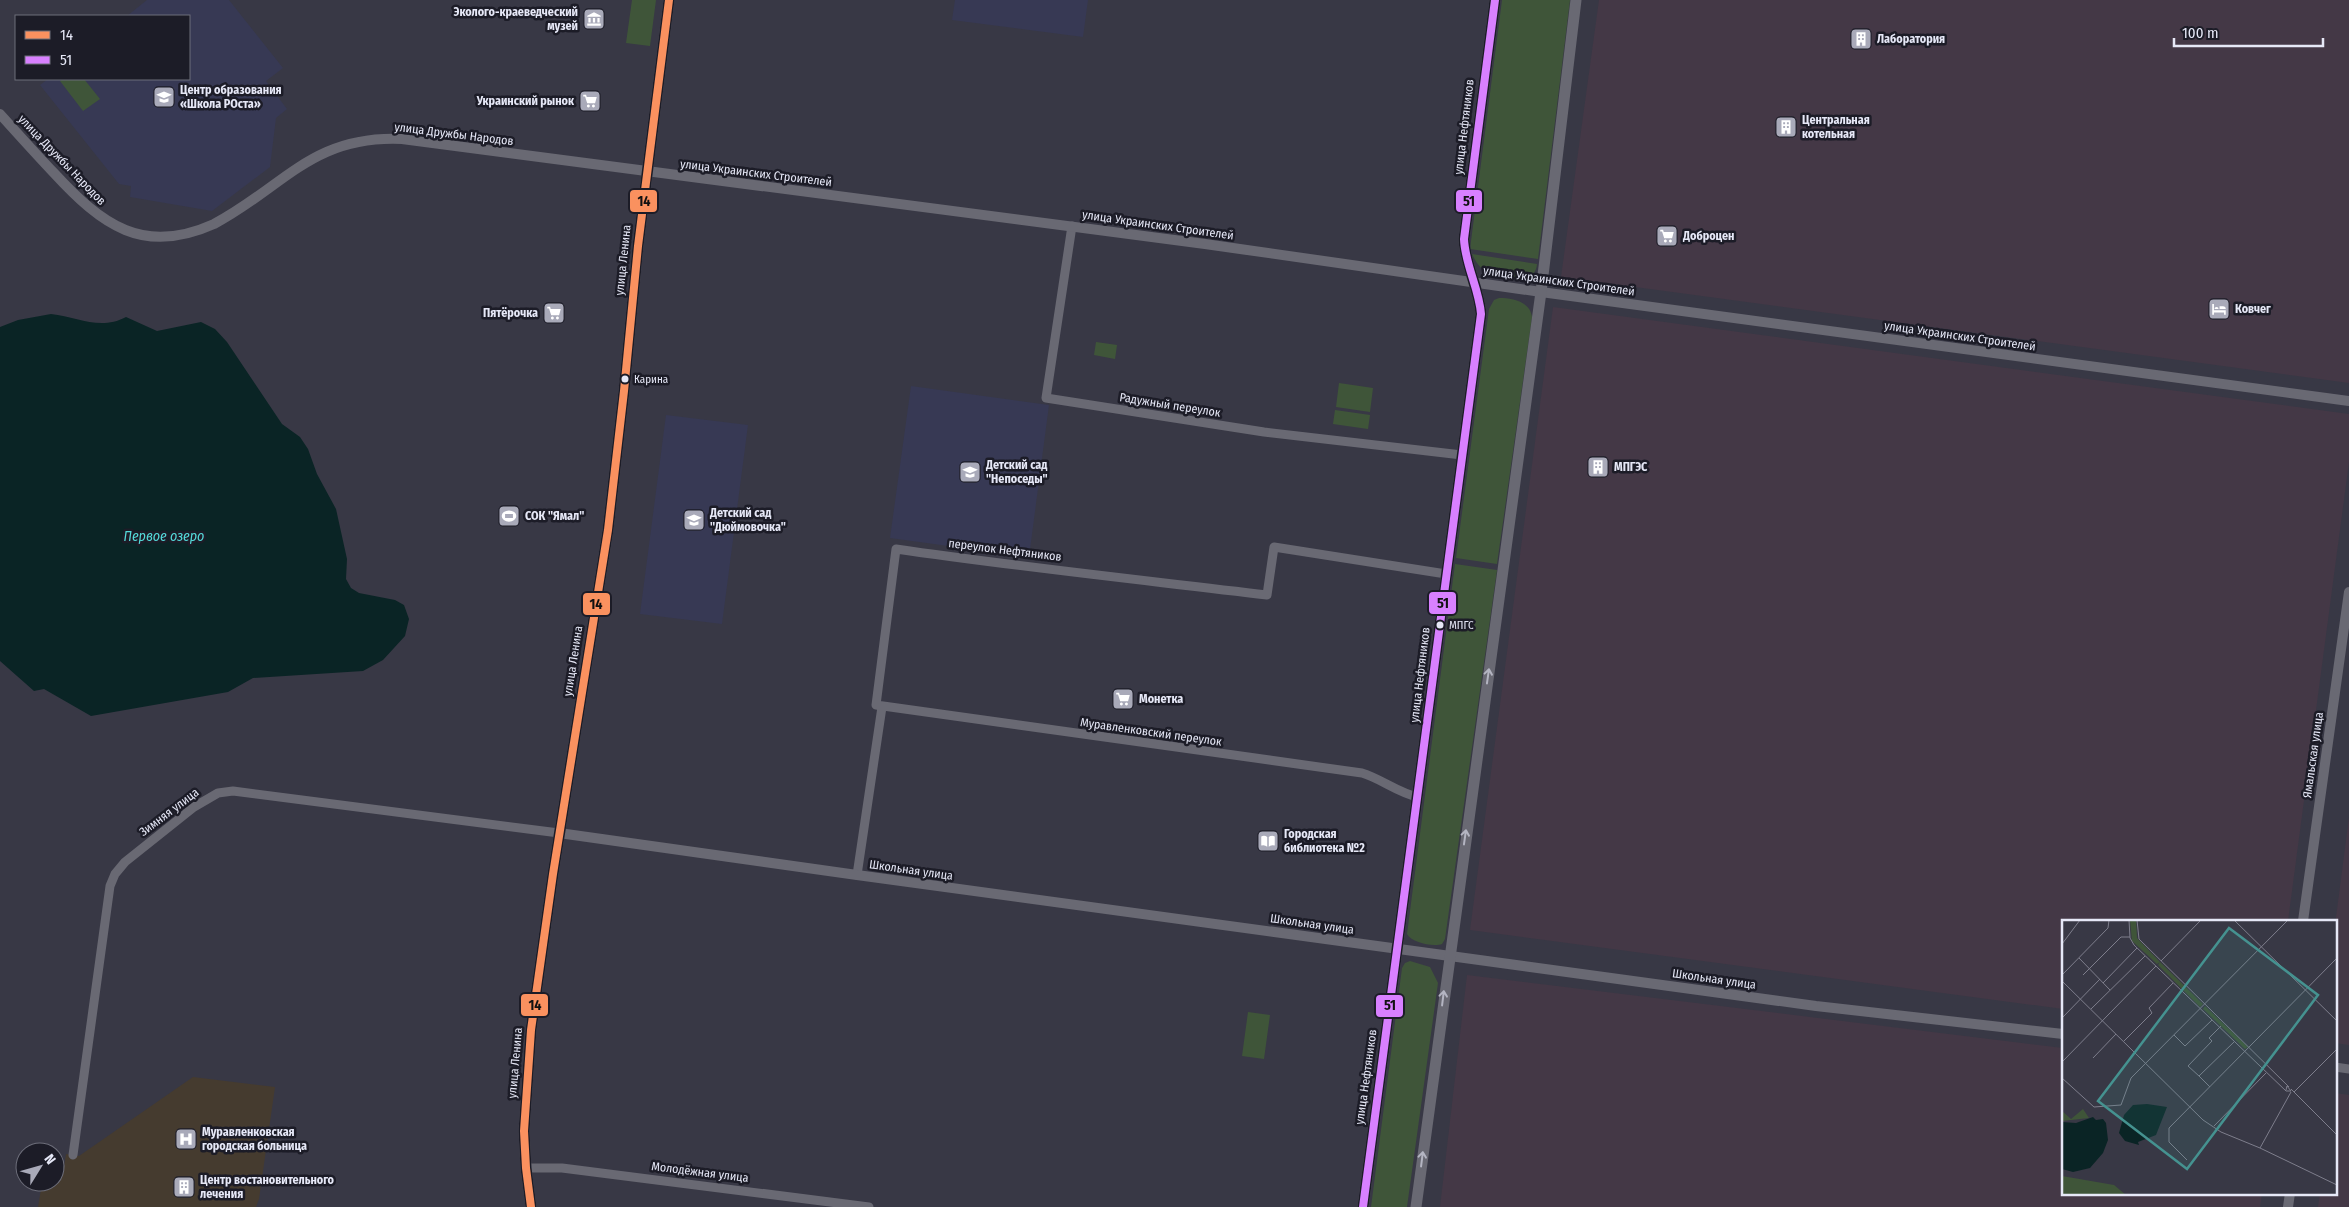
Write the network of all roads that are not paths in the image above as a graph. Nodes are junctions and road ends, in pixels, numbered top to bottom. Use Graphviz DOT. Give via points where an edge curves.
graph roads {
  1 [pos="669,0"];
  2 [pos="1495,0"];
  3 [pos="1576,0"];
  4 [pos="0,114"];
  5 [pos="647,172"];
  6 [pos="1072,226"];
  7 [pos="1474,281"];
  8 [pos="1541,292"];
  9 [pos="2349,401"];
  10 [pos="1462,455"];
  11 [pos="1446,574"];
  12 [pos="2349,592"];
  13 [pos="879,706"];
  14 [pos="1418,797"];
  15 [pos="559,833"];
  16 [pos="857,875"];
  17 [pos="2302,920"];
  18 [pos="1397,948"];
  19 [pos="1449,956"];
  20 [pos="2062,1034"];
  21 [pos="2336,1067"];
  22 [pos="2349,1069"];
  23 [pos="73,1155"];
  24 [pos="526,1168"];
  25 [pos="2290,1194"];
  26 [pos="531,1207"];
  27 [pos="869,1207"];
  28 [pos="1363,1207"];
  29 [pos="1416,1207"];
  30 [pos="2288,1207"];
  1 -- 5 [label="main road, улица Ленина"];
  2 -- 7 [label="main road, улица Нефтяников" via="1464,239"];
  3 -- 8 [label="main road"];
  4 -- 5 [label="street, улица Дружбы Народов" via="88,208 112,225 147,236 175,236 201,230 225,218 309,160 336,148 369,140 420,140"];
  5 -- 6 [label="street, улица Украинских Строителей"];
  5 -- 15 [label="main road, улица Ленина" via="608,530"];
  6 -- 7 [label="street, улица Украинских Строителей"];
  6 -- 10 [label="street, Радужный переулок" via="1046,398 1255,431"];
  7 -- 8 [label="street, улица Украинских Строителей"];
  7 -- 10 [label="main road, улица Нефтяников" via="1481,314"];
  8 -- 9 [label="street, улица Украинских Строителей"];
  19 -- 8 [label="main road, one-way"];
  10 -- 11 [label="main road, улица Нефтяников"];
  11 -- 13 [label="street, переулок Нефтяников" via="1274,547 1267,595 896,549"];
  11 -- 14 [label="main road, улица Нефтяников"];
  12 -- 17 [label="street, Ямальская улица"];
  13 -- 14 [label="street, Муравленковский переулок" via="1362,773"];
  13 -- 16 [label="street, переулок Нефтяников"];
  14 -- 18 [label="main road, улица Нефтяников"];
  15 -- 16 [label="street, Школьная улица"];
  15 -- 23 [label="street, Зимняя улица" via="233,791 218,793 194,807 125,862 110,886"];
  15 -- 24 [label="main road, улица Ленина" via="530,1039 525,1100"];
  16 -- 18 [label="street, Школьная улица"];
  18 -- 19 [label="street, Школьная улица"];
  18 -- 28 [label="main road, улица Нефтяников"];
  19 -- 20 [label="street, Школьная улица" via="1816,1006"];
  29 -- 19 [label="main road, one-way"];
  21 -- 22 [label="street"];
  24 -- 26 [label="main road, улица Ленина"];
  24 -- 27 [label="street, Молодёжная улица" via="562,1168"];
  25 -- 30 [label="street"];
}
